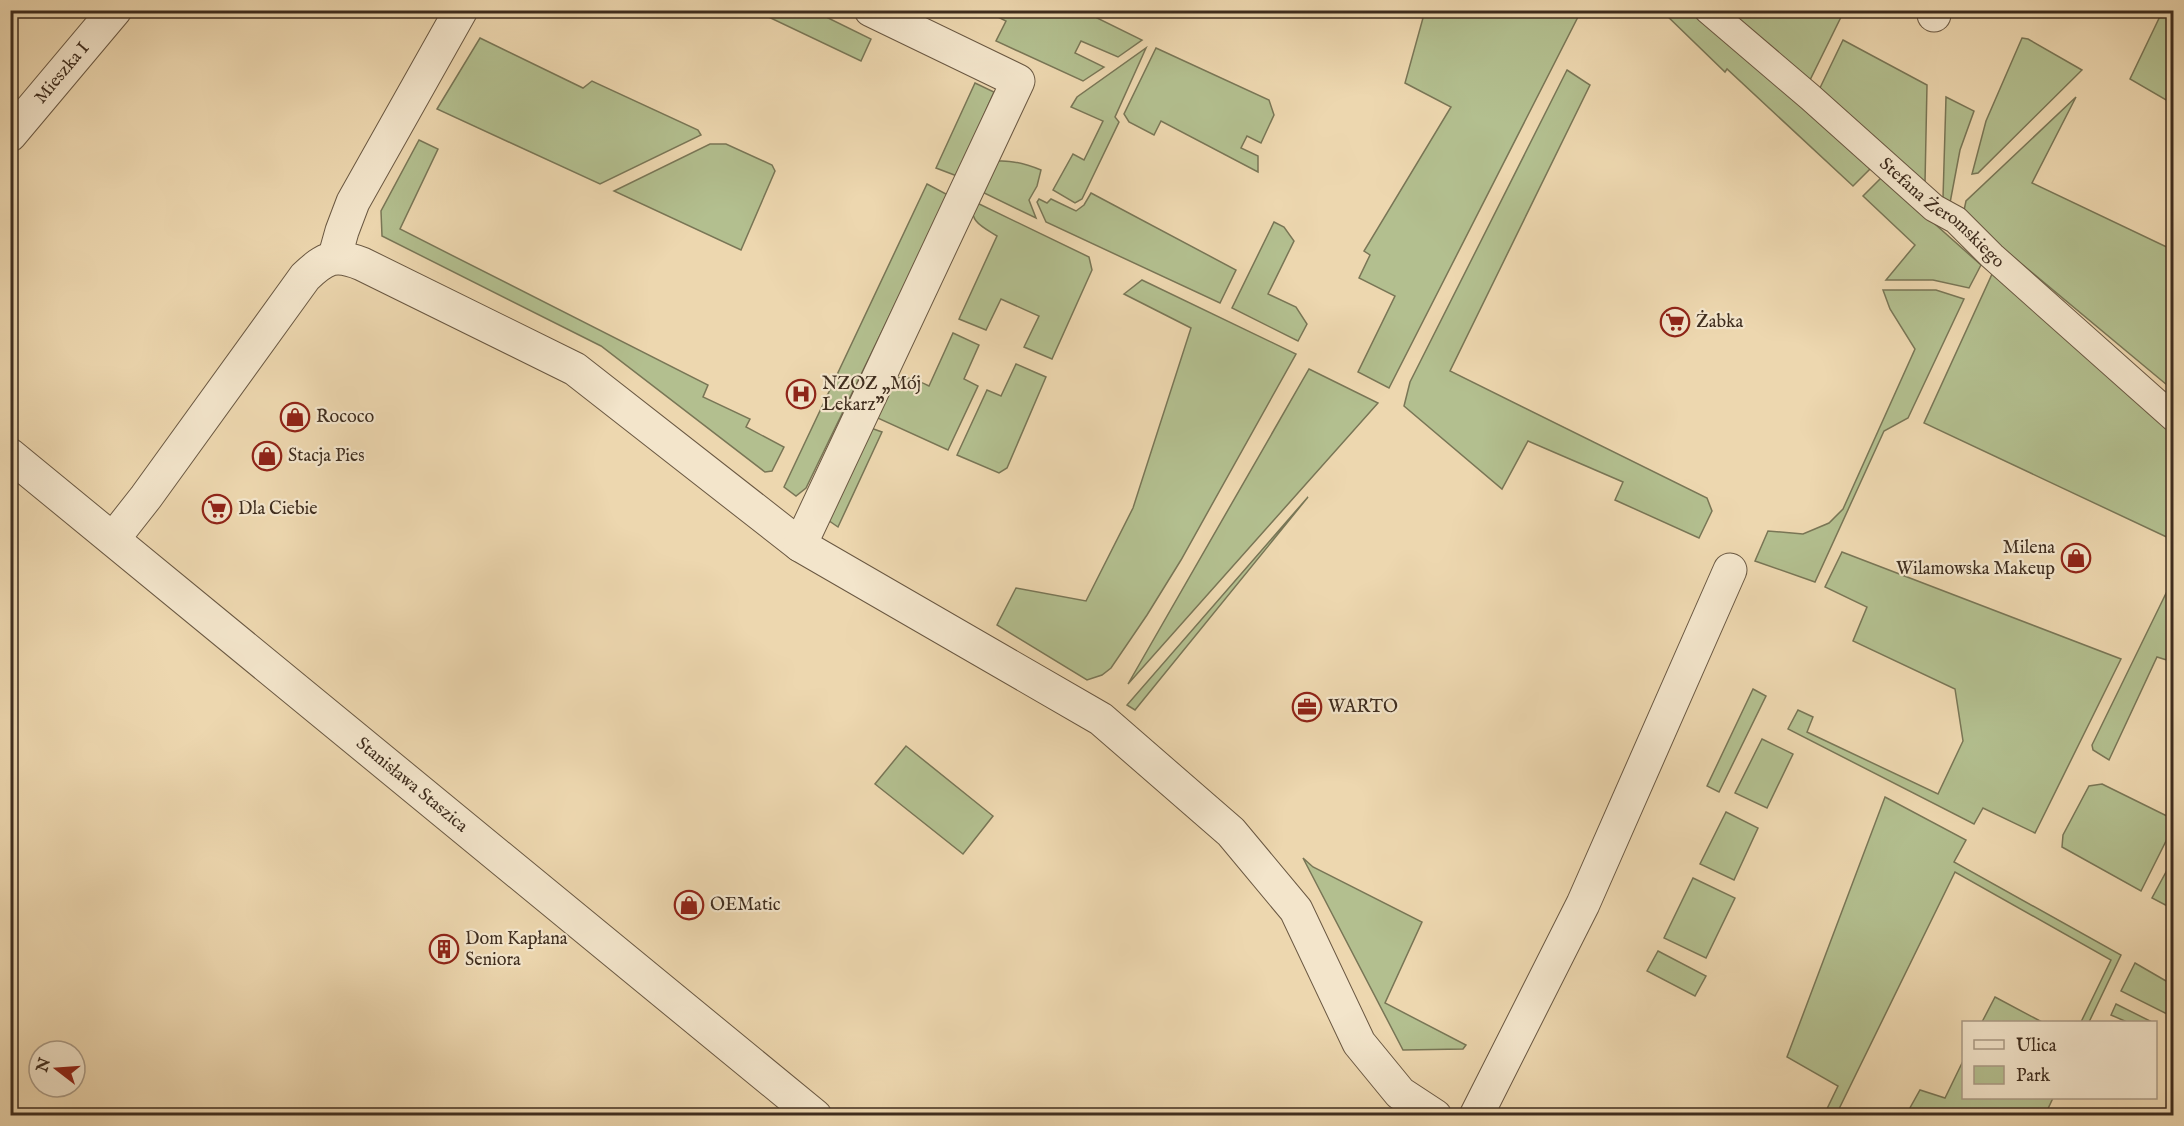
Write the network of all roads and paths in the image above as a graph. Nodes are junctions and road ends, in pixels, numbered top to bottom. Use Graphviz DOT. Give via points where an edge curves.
graph roads {
  1 [pos="115,10"];
  2 [pos="461,10"];
  3 [pos="871,10"];
  4 [pos="1708,10"];
  5 [pos="10,135"];
  6 [pos="335,256"];
  7 [pos="2174,418"];
  8 [pos="10,455"];
  9 [pos="113,539"];
  10 [pos="800,545"];
  11 [pos="1730,570"];
  12 [pos="815,1116"];
  13 [pos="1435,1116"];
  14 [pos="1476,1116"];
  1 -- 5 [label="street, Mieszka I"];
  2 -- 6 [label="street" via="353,202"];
  3 -- 10 [label="street" via="1018,81"];
  4 -- 7 [label="street, Stefana Żeromskiego" via="1934,208 1956,220"];
  6 -- 9 [label="street" via="305,277"];
  6 -- 10 [label="street" via="362,264 575,369"];
  8 -- 9 [label="street, Stanisława Staszica"];
  9 -- 12 [label="street, Stanisława Staszica"];
  10 -- 13 [label="street" via="1101,719 1231,832 1296,910 1359,1044 1400,1093"];
  11 -- 14 [label="street" via="1583,904"];
}
